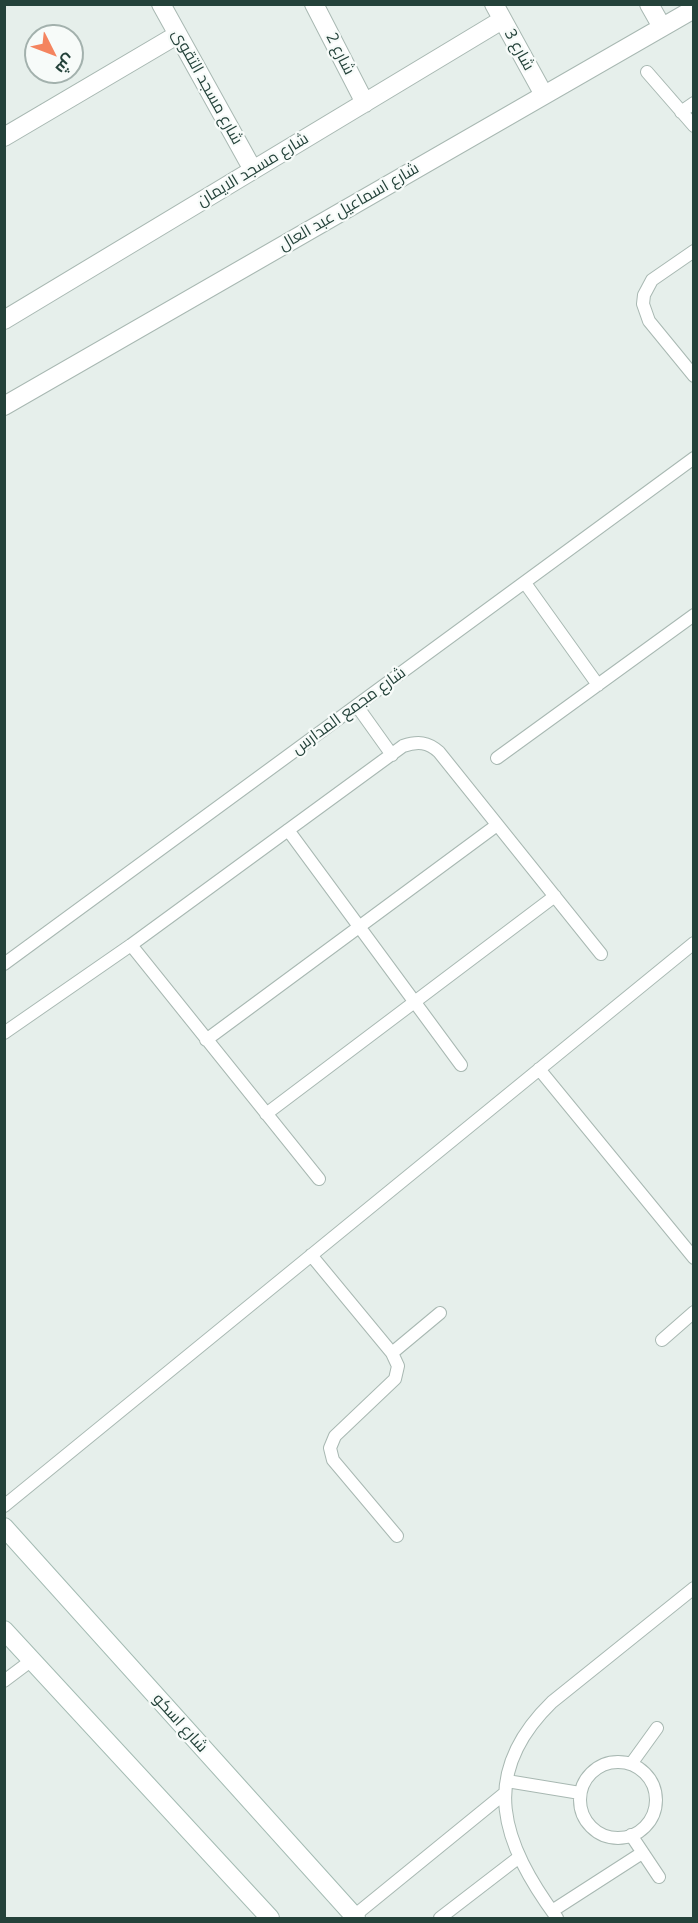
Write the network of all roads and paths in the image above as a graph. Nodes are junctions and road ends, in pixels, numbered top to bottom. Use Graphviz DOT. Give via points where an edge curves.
graph roads {
  1 [pos="160,4"];
  2 [pos="314,4"];
  3 [pos="649,4"];
  4 [pos="693,9"];
  5 [pos="498,12"];
  6 [pos="662,27"];
  7 [pos="177,35"];
  8 [pos="647,72"];
  9 [pos="544,95"];
  10 [pos="365,103"];
  11 [pos="693,103"];
  12 [pos="681,111"];
  13 [pos="693,126"];
  14 [pos="4,137"];
  15 [pos="253,170"];
  16 [pos="693,251"];
  17 [pos="4,320"];
  18 [pos="693,376"];
  19 [pos="4,406"];
  20 [pos="693,458"];
  21 [pos="525,583"];
  22 [pos="693,615"];
  23 [pos="598,685"];
  24 [pos="357,706"];
  25 [pos="392,755"];
  26 [pos="497,758"];
  27 [pos="497,825"];
  28 [pos="288,830"];
  29 [pos="555,896"];
  30 [pos="359,927"];
  31 [pos="693,943"];
  32 [pos="131,945"];
  33 [pos="601,954"];
  34 [pos="4,964"];
  35 [pos="415,1002"];
  36 [pos="4,1033"];
  37 [pos="206,1040"];
  38 [pos="461,1065"];
  39 [pos="539,1069"];
  40 [pos="266,1114"];
  41 [pos="319,1179"];
  42 [pos="311,1256"];
  43 [pos="693,1258"];
  44 [pos="693,1312"];
  45 [pos="440,1313"];
  46 [pos="662,1340"];
  47 [pos="392,1353"];
  48 [pos="4,1506"];
  49 [pos="4,1527"];
  50 [pos="397,1536"];
  51 [pos="693,1588"];
  52 [pos="4,1630"];
  53 [pos="32,1660"];
  54 [pos="4,1681"];
  55 [pos="657,1728"];
  56 [pos="631,1764"];
  57 [pos="506,1787"];
  58 [pos="580,1793"];
  59 [pos="631,1835"];
  60 [pos="642,1853"];
  61 [pos="518,1858"];
  62 [pos="659,1877"];
  63 [pos="555,1915"];
  64 [pos="355,1917"];
  65 [pos="270,1918"];
  66 [pos="440,1918"];
  1 -- 7 [label="street, شارع مسجد التقوى"];
  2 -- 10 [label="street, شارع 2"];
  3 -- 6 [label="street"];
  4 -- 6 [label="street, شارع اسماعيل عبد العال"];
  5 -- 9 [label="street, شارع 3"];
  5 -- 10 [label="street, شارع مسجد الايمان"];
  6 -- 9 [label="street, شارع اسماعيل عبد العال"];
  7 -- 14 [label="street"];
  7 -- 15 [label="street, شارع مسجد التقوى"];
  8 -- 12 [label="lane"];
  9 -- 19 [label="street, شارع اسماعيل عبد العال"];
  10 -- 15 [label="street, شارع مسجد الايمان"];
  11 -- 12 [label="lane"];
  12 -- 13 [label="lane"];
  15 -- 17 [label="street, شارع مسجد الايمان"];
  16 -- 18 [label="lane" via="652,280 643,304 649,321"];
  20 -- 21 [label="lane, شارع مجمع المدارس"];
  21 -- 23 [label="lane"];
  21 -- 24 [label="lane, شارع مجمع المدارس"];
  22 -- 23 [label="lane"];
  23 -- 26 [label="lane"];
  24 -- 25 [label="lane"];
  24 -- 34 [label="lane, شارع مجمع المدارس"];
  25 -- 27 [label="lane" via="413,743 432,746"];
  25 -- 28 [label="lane"];
  27 -- 29 [label="lane"];
  27 -- 30 [label="lane"];
  28 -- 30 [label="lane"];
  28 -- 32 [label="lane"];
  29 -- 33 [label="lane"];
  29 -- 35 [label="lane"];
  30 -- 35 [label="lane"];
  30 -- 37 [label="lane"];
  31 -- 39 [label="lane"];
  32 -- 36 [label="lane"];
  32 -- 37 [label="lane"];
  35 -- 38 [label="lane"];
  35 -- 40 [label="lane"];
  37 -- 40 [label="lane"];
  39 -- 42 [label="lane"];
  39 -- 43 [label="lane"];
  40 -- 41 [label="lane"];
  42 -- 47 [label="lane"];
  42 -- 48 [label="lane"];
  44 -- 46 [label="lane"];
  45 -- 47 [label="lane"];
  47 -- 50 [label="lane" via="398,1366 395,1379 335,1436 330,1448 333,1460"];
  49 -- 64 [label="street, شارع اسكو"];
  51 -- 57 [label="lane" via="536,1718 512,1758"];
  52 -- 53 [label="street"];
  53 -- 54 [label="lane"];
  53 -- 65 [label="street"];
  55 -- 56 [label="lane"];
  56 -- 58 [label="lane" via="605,1764 585,1780"];
  56 -- 59 [label="lane" via="647,1775 655,1793 655,1806 651,1819"];
  57 -- 58 [label="lane"];
  57 -- 61 [label="lane" via="505,1816"];
  57 -- 64 [label="lane"];
  58 -- 59 [label="lane" via="580,1806 593,1829 604,1836"];
  59 -- 60 [label="lane"];
  60 -- 62 [label="lane"];
  60 -- 63 [label="lane"];
  61 -- 63 [label="lane"];
  61 -- 66 [label="lane"];
}
